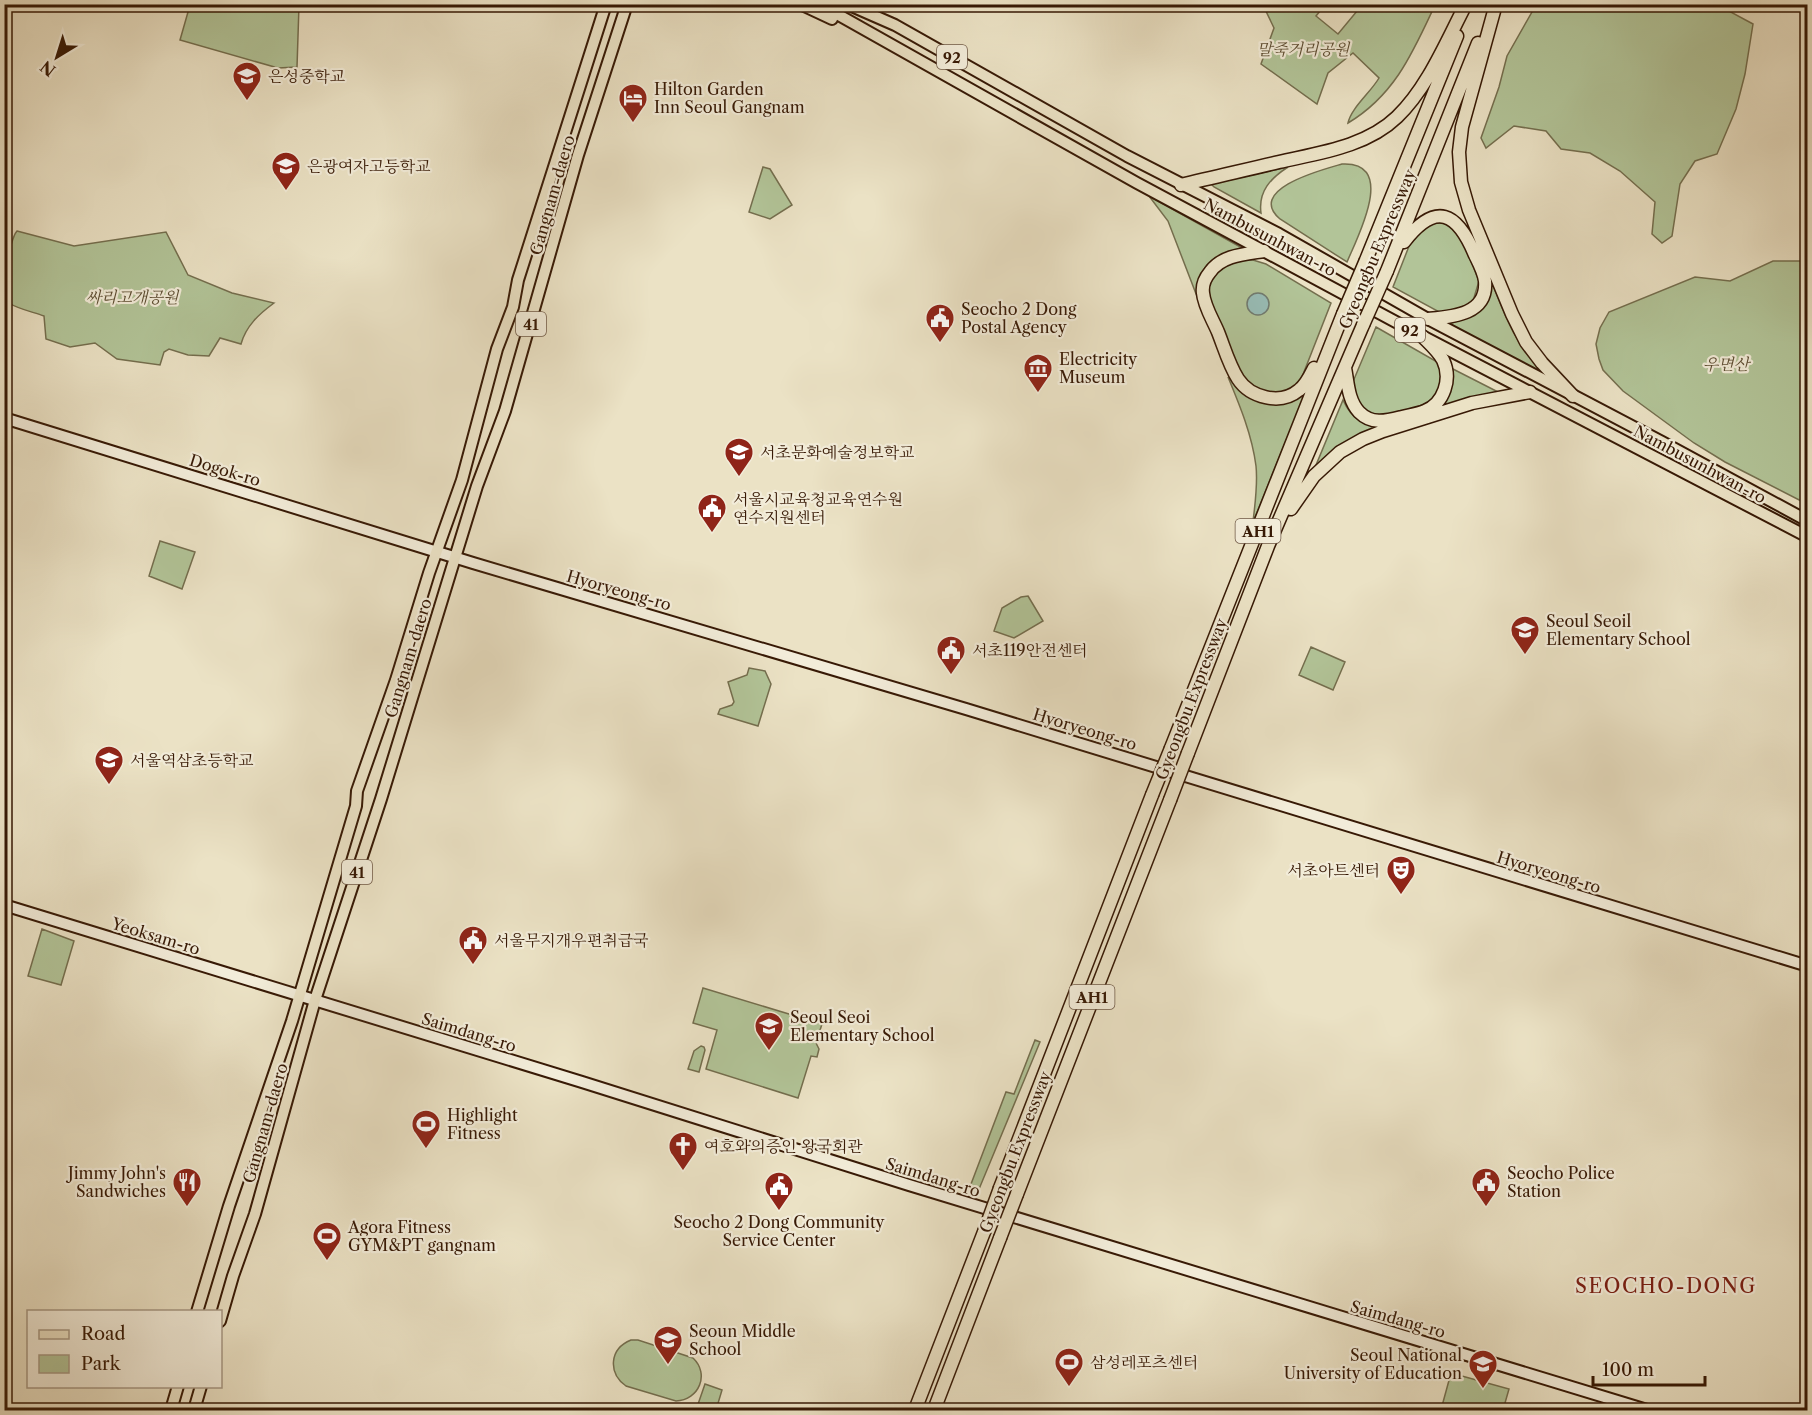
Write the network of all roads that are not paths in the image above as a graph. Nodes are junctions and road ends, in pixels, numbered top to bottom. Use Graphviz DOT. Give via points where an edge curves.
graph roads {
  1 [pos="606,4"];
  2 [pos="627,4"];
  3 [pos="800,4"];
  4 [pos="819,4"];
  5 [pos="847,4"];
  6 [pos="856,4"];
  7 [pos="1468,4"];
  8 [pos="1494,4"];
  9 [pos="877,17"];
  10 [pos="869,34"];
  11 [pos="1181,185"];
  12 [pos="1264,251"];
  13 [pos="1395,255"];
  14 [pos="1428,318"];
  15 [pos="1335,330"];
  16 [pos="1422,336"];
  17 [pos="1345,368"];
  18 [pos="1530,392"];
  19 [pos="1573,396"];
  20 [pos="4,418"];
  21 [pos="1808,521"];
  22 [pos="1808,537"];
  23 [pos="1268,546"];
  24 [pos="436,552"];
  25 [pos="455,558"];
  26 [pos="4,905"];
  27 [pos="1808,966"];
  28 [pos="299,995"];
  29 [pos="315,1000"];
  30 [pos="197,1310"];
  31 [pos="222,1314"];
  32 [pos="177,1388"];
  33 [pos="200,1388"];
  34 [pos="171,1410"];
  35 [pos="194,1410"];
  36 [pos="915,1410"];
  37 [pos="934,1410"];
  38 [pos="1647,1410"];
  1 -- 24 [label="main road, Gangnam-daero / 41" via="521,269 462,480"];
  2 -- 25 [label="main road, Gangnam-daero / 41" via="573,171 505,411"];
  3 -- 10 [label="main road"];
  4 -- 10 [label="main road, Nambusunhwan-ro / 92"];
  5 -- 9 [label="main road, Nambusunhwan-ro / 92"];
  6 -- 9 [label="main road"];
  7 -- 11 [label="highway" via="1419,90 1400,115 1381,130 1330,150"];
  7 -- 15 [label="highway, Gyeongbu Expressway / AH1, bridge"];
  8 -- 13 [label="highway, Gyeongbu Expressway / AH1"];
  8 -- 19 [label="highway" via="1462,127 1461,182 1469,210 1526,342"];
  9 -- 11 [label="main road, Nambusunhwan-ro / 92"];
  10 -- 12 [label="main road, Nambusunhwan-ro / 92"];
  11 -- 14 [label="main road, Nambusunhwan-ro / 92" via="1279,234"];
  12 -- 15 [label="highway" via="1221,262 1209,272 1203,288 1204,299 1241,382 1250,391 1266,397 1278,399 1295,393 1307,381"];
  12 -- 16 [label="main road, Nambusunhwan-ro / 92"];
  13 -- 14 [label="highway" via="1413,230 1431,218 1452,220 1467,236 1485,280 1482,297 1461,315"];
  13 -- 17 [label="highway, Gyeongbu Expressway / AH1, bridge"];
  14 -- 19 [label="main road, Nambusunhwan-ro / 92"];
  15 -- 36 [label="highway, Gyeongbu Expressway / AH1, bridge"];
  16 -- 17 [label="highway" via="1440,356 1447,374 1442,394 1425,411 1383,421 1369,418 1351,399"];
  16 -- 18 [label="main road, Nambusunhwan-ro / 92"];
  17 -- 23 [label="highway, Gyeongbu Expressway / AH1"];
  18 -- 22 [label="main road, Nambusunhwan-ro / 92"];
  18 -- 23 [label="highway" via="1472,403 1383,431 1348,448 1314,476"];
  19 -- 21 [label="main road, Nambusunhwan-ro / 92"];
  20 -- 24 [label="main road, Dogok-ro"];
  23 -- 37 [label="highway, Gyeongbu Expressway / AH1, bridge"];
  24 -- 25 [label="main road, Dogok-ro"];
  24 -- 28 [label="main road, Gangnam-daero / 41" via="357,791 356,806"];
  25 -- 27 [label="main road, Hyoryeong-ro" via="977,712"];
  25 -- 29 [label="main road, Gangnam-daero / 41"];
  26 -- 28 [label="main road, Yeoksam-ro"];
  28 -- 29 [label="main road, Yeoksam-ro"];
  28 -- 30 [label="main road, Gangnam-daero / 41"];
  29 -- 31 [label="main road, Gangnam-daero / 41" via="255,1214"];
  29 -- 38 [label="main road, Saimdang-ro"];
  32 -- 34 [label="main road"];
  33 -- 35 [label="main road"];
}
